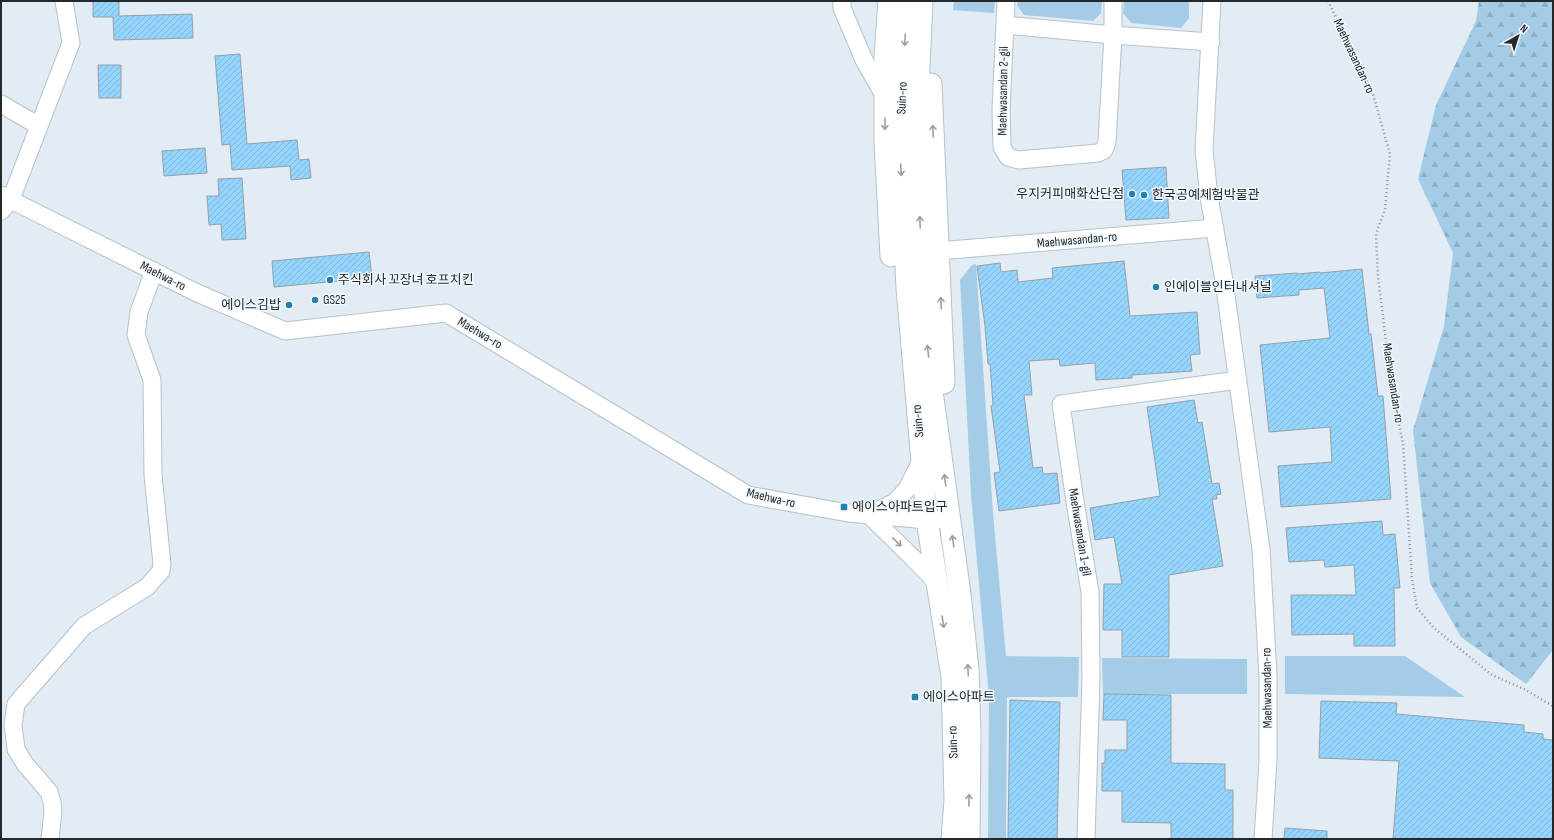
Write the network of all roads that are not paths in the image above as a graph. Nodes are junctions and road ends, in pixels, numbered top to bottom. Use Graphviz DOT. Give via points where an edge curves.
graph roads {
  1 [pos="64,1"];
  2 [pos="842,1"];
  3 [pos="889,1"];
  4 [pos="907,1"];
  5 [pos="922,1"];
  6 [pos="934,1"];
  7 [pos="1006,1"];
  8 [pos="1114,1"];
  9 [pos="1212,1"];
  10 [pos="1005,25"];
  11 [pos="1113,35"];
  12 [pos="1211,42"];
  13 [pos="885,98"];
  14 [pos="1,104"];
  15 [pos="39,126"];
  16 [pos="4,202"];
  17 [pos="1215,228"];
  18 [pos="938,251"];
  19 [pos="154,271"];
  20 [pos="1238,380"];
  21 [pos="931,456"];
  22 [pos="869,515"];
  23 [pos="950,519"];
  24 [pos="927,520"];
  25 [pos="937,583"];
  26 [pos="50,839"];
  27 [pos="952,839"];
  28 [pos="969,839"];
  29 [pos="1086,839"];
  30 [pos="1263,839"];
  1 -- 15 [label="street" via="70,43"];
  2 -- 13 [label="street" via="842,8 864,60"];
  3 -- 13 [label="main road"];
  4 -- 21 [label="main road, Suin-ro, one-way" via="900,140 907,288"];
  21 -- 5 [label="main road, Suin-ro, one-way" via="931,384 924,315 916,133"];
  18 -- 6 [label="main road, one-way" via="930,73"];
  7 -- 10 [label="street, Maehwasandan 2-gil"];
  8 -- 11 [label="street, Maehwasandan 2-gil"];
  9 -- 12 [label="street, Maehwasandan-ro"];
  10 -- 11 [label="street"];
  10 -- 11 [label="street, Maehwasandan 2-gil" via="1002,148 1008,158 1019,160 1098,153 1104,150"];
  11 -- 12 [label="street"];
  12 -- 17 [label="street, Maehwasandan-ro" via="1204,150"];
  13 -- 21 [label="main road, one-way" via="890,240 904,418"];
  14 -- 15 [label="street"];
  15 -- 16 [label="street"];
  16 -- 19 [label="street, Maehwa-ro"];
  17 -- 18 [label="street, Maehwasandan-ro"];
  17 -- 20 [label="street, Maehwasandan-ro"];
  21 -- 18 [label="main road, one-way" via="946,418"];
  19 -- 22 [label="street, Maehwa-ro" via="195,292 285,331 446,313 748,495"];
  19 -- 26 [label="street" via="138,312 136,335 152,380 153,475 161,571 147,587 84,626 16,704 12,725 16,749 49,792 53,812"];
  20 -- 29 [label="street, Maehwasandan 1-gil" via="1061,404 1090,592 1091,679"];
  20 -- 30 [label="street, Maehwasandan-ro" via="1261,549 1268,676 1268,761"];
  21 -- 22 [label="street" via="895,502"];
  23 -- 21 [label="main road, Suin-ro, one-way"];
  21 -- 24 [label="main road, Suin-ro"];
  22 -- 24 [label="street, Maehwa-ro"];
  22 -- 25 [label="street, one-way"];
  23 -- 24 [label="street, Maehwa-ro"];
  28 -- 23 [label="main road, Suin-ro, one-way" via="968,669"];
  24 -- 25 [label="main road, Suin-ro"];
  25 -- 27 [label="main road, Suin-ro, one-way" via="952,678 955,800"];
}
